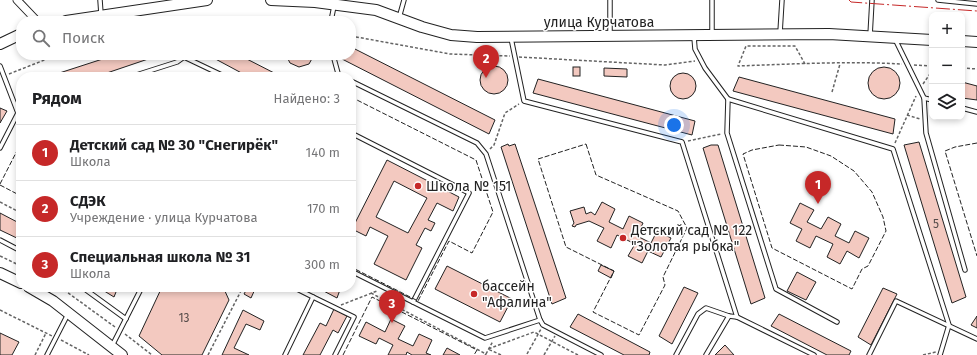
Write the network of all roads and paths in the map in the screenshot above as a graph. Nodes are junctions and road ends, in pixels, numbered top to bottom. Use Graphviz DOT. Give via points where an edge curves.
graph roads {
  1 [pos="18,0"];
  2 [pos="100,0"];
  3 [pos="207,0"];
  4 [pos="271,0"];
  5 [pos="404,0"];
  6 [pos="610,0"];
  7 [pos="712,0"];
  8 [pos="782,0"];
  9 [pos="872,0"];
  10 [pos="938,0"];
  11 [pos="321,2"];
  12 [pos="334,2"];
  13 [pos="977,4"];
  14 [pos="101,15"];
  15 [pos="32,16"];
  16 [pos="95,16"];
  17 [pos="331,16"];
  18 [pos="399,19"];
  19 [pos="780,34"];
  20 [pos="712,35"];
  21 [pos="16,36"];
  22 [pos="510,36"];
  23 [pos="610,36"];
  24 [pos="694,36"];
  25 [pos="356,37"];
  26 [pos="870,37"];
  27 [pos="894,38"];
  28 [pos="929,40"];
  29 [pos="965,41"];
  30 [pos="977,42"];
  31 [pos="0,44"];
  32 [pos="515,56"];
  33 [pos="44,60"];
  34 [pos="180,60"];
  35 [pos="190,60"];
  36 [pos="334,60"];
  37 [pos="701,60"];
  38 [pos="804,64"];
  39 [pos="840,64"];
  40 [pos="907,64"];
  41 [pos="0,66"];
  42 [pos="929,66"];
  43 [pos="965,68"];
  44 [pos="977,69"];
  45 [pos="146,72"];
  46 [pos="216,72"];
  47 [pos="337,72"];
  48 [pos="4,76"];
  49 [pos="929,76"];
  50 [pos="356,83"];
  51 [pos="920,89"];
  52 [pos="832,92"];
  53 [pos="924,98"];
  54 [pos="728,99"];
  55 [pos="929,99"];
  56 [pos="524,101"];
  57 [pos="16,106"];
  58 [pos="965,109"];
  59 [pos="977,112"];
  60 [pos="907,114"];
  61 [pos="16,119"];
  62 [pos="925,120"];
  63 [pos="727,133"];
  64 [pos="356,136"];
  65 [pos="682,142"];
  66 [pos="895,144"];
  67 [pos="0,148"];
  68 [pos="486,154"];
  69 [pos="0,202"];
  70 [pos="16,210"];
  71 [pos="0,240"];
  72 [pos="16,248"];
  73 [pos="0,256"];
  74 [pos="16,264"];
  75 [pos="965,270"];
  76 [pos="0,273"];
  77 [pos="356,274"];
  78 [pos="16,281"];
  79 [pos="384,288"];
  80 [pos="38,292"];
  81 [pos="67,292"];
  82 [pos="89,292"];
  83 [pos="140,292"];
  84 [pos="240,292"];
  85 [pos="303,292"];
  86 [pos="371,293"];
  87 [pos="313,297"];
  88 [pos="413,302"];
  89 [pos="334,308"];
  90 [pos="0,310"];
  91 [pos="68,313"];
  92 [pos="729,316"];
  93 [pos="737,317"];
  94 [pos="126,319"];
  95 [pos="540,320"];
  96 [pos="836,322"];
  97 [pos="543,325"];
  98 [pos="948,325"];
  99 [pos="120,330"];
  100 [pos="46,333"];
  101 [pos="557,333"];
  102 [pos="538,334"];
  103 [pos="497,335"];
  104 [pos="56,338"];
  105 [pos="977,339"];
  106 [pos="552,340"];
  107 [pos="112,347"];
  108 [pos="488,349"];
  109 [pos="941,350"];
  110 [pos="485,354"];
  111 [pos="527,354"];
  112 [pos="35,355"];
  113 [pos="47,355"];
  114 [pos="89,355"];
  115 [pos="122,355"];
  116 [pos="152,355"];
  117 [pos="208,355"];
  118 [pos="284,355"];
  119 [pos="335,355"];
  120 [pos="501,355"];
  121 [pos="544,355"];
  122 [pos="578,355"];
  123 [pos="601,355"];
  124 [pos="676,355"];
  125 [pos="706,355"];
  126 [pos="814,355"];
  127 [pos="869,355"];
  128 [pos="923,355"];
  129 [pos="940,355"];
  1 -- 15 [label="street"];
  2 -- 14 [label="lane"];
  3 -- 14 [label="main road"];
  4 -- 11 [label="main road, улица Курчатова"];
  5 -- 18 [label="lane"];
  6 -- 23 [label="lane"];
  7 -- 20 [label="lane"];
  8 -- 19 [label="lane"];
  9 -- 26 [label="lane"];
  10 -- 13 [label="lane"];
  11 -- 12 [label="main road, улица Курчатова"];
  12 -- 17 [label="lane"];
  12 -- 18 [label="main road, улица Курчатова" via="376,10"];
  14 -- 16 [label="main road"];
  18 -- 22 [label="main road, улица Курчатова" via="451,35"];
  19 -- 20 [label="main road, улица Курчатова"];
  19 -- 26 [label="main road, улица Курчатова"];
  20 -- 24 [label="main road, улица Курчатова"];
  21 -- 31 [label="main road"];
  22 -- 23 [label="main road, улица Курчатова"];
  22 -- 32 [label="lane"];
  23 -- 24 [label="main road, улица Курчатова"];
  24 -- 37 [label="lane" via="695,49"];
  25 -- 32 [label="path" via="450,54"];
  26 -- 27 [label="main road, улица Курчатова"];
  27 -- 28 [label="main road, улица Курчатова"];
  27 -- 40 [label="lane"];
  29 -- 30 [label="main road"];
  32 -- 37 [label="path" via="665,65"];
  32 -- 56 [label="lane"];
  33 -- 48 [label="path"];
  34 -- 45 [label="lane"];
  35 -- 46 [label="lane"];
  36 -- 47 [label="lane"];
  37 -- 54 [label="lane"];
  38 -- 38 [label="path" via="768,65 738,66 746,46 795,46"];
  38 -- 39 [label="path"];
  39 -- 40 [label="path"];
  39 -- 52 [label="path"];
  40 -- 42 [label="path"];
  40 -- 51 [label="lane"];
  41 -- 48 [label="lane"];
  43 -- 44 [label="path"];
  48 -- 57 [label="lane"];
  49 -- 51 [label="path"];
  50 -- 68 [label="lane" via="477,143"];
  51 -- 53 [label="lane"];
  51 -- 60 [label="path"];
  53 -- 55 [label="lane"];
  53 -- 62 [label="lane"];
  54 -- 63 [label="lane"];
  54 -- 98 [label="lane" via="893,149"];
  56 -- 65 [label="lane"];
  56 -- 68 [label="path" via="505,113 494,145"];
  58 -- 59 [label="lane"];
  60 -- 62 [label="path"];
  60 -- 66 [label="path"];
  61 -- 67 [label="lane"];
  62 -- 75 [label="lane" via="926,133"];
  63 -- 65 [label="path"];
  63 -- 96 [label="lane" via="776,289"];
  64 -- 88 [label="lane" via="469,193"];
  65 -- 93 [label="lane"];
  68 -- 95 [label="lane"];
  69 -- 70 [label="path"];
  71 -- 72 [label="lane"];
  73 -- 74 [label="path"];
  76 -- 78 [label="main road"];
  77 -- 79 [label="lane"];
  79 -- 86 [label="path"];
  79 -- 88 [label="lane"];
  80 -- 91 [label="main road"];
  81 -- 99 [label="path"];
  82 -- 94 [label="lane"];
  83 -- 94 [label="lane"];
  84 -- 117 [label="path"];
  85 -- 87 [label="lane"];
  86 -- 89 [label="path"];
  86 -- 110 [label="path"];
  87 -- 89 [label="lane"];
  87 -- 118 [label="lane"];
  88 -- 103 [label="lane" via="486,338"];
  89 -- 119 [label="lane" via="354,318"];
  90 -- 100 [label="path"];
  91 -- 104 [label="lane"];
  91 -- 107 [label="main road"];
  92 -- 93 [label="lane"];
  92 -- 124 [label="lane" via="706,308 698,314"];
  92 -- 125 [label="lane"];
  93 -- 126 [label="lane"];
  94 -- 99 [label="lane"];
  95 -- 97 [label="lane"];
  95 -- 103 [label="lane"];
  97 -- 101 [label="lane"];
  97 -- 102 [label="path"];
  98 -- 105 [label="lane"];
  98 -- 109 [label="lane"];
  98 -- 127 [label="lane" via="896,301"];
  99 -- 107 [label="lane"];
  99 -- 116 [label="path"];
  100 -- 104 [label="path"];
  100 -- 112 [label="path"];
  101 -- 106 [label="path"];
  101 -- 123 [label="lane"];
  102 -- 106 [label="path"];
  102 -- 108 [label="path" via="534,332"];
  102 -- 111 [label="path"];
  103 -- 108 [label="path"];
  104 -- 113 [label="lane"];
  104 -- 114 [label="path"];
  106 -- 121 [label="path"];
  106 -- 122 [label="path"];
  107 -- 115 [label="main road"];
  108 -- 110 [label="path"];
  108 -- 120 [label="path"];
  109 -- 128 [label="path"];
  109 -- 129 [label="lane"];
}
